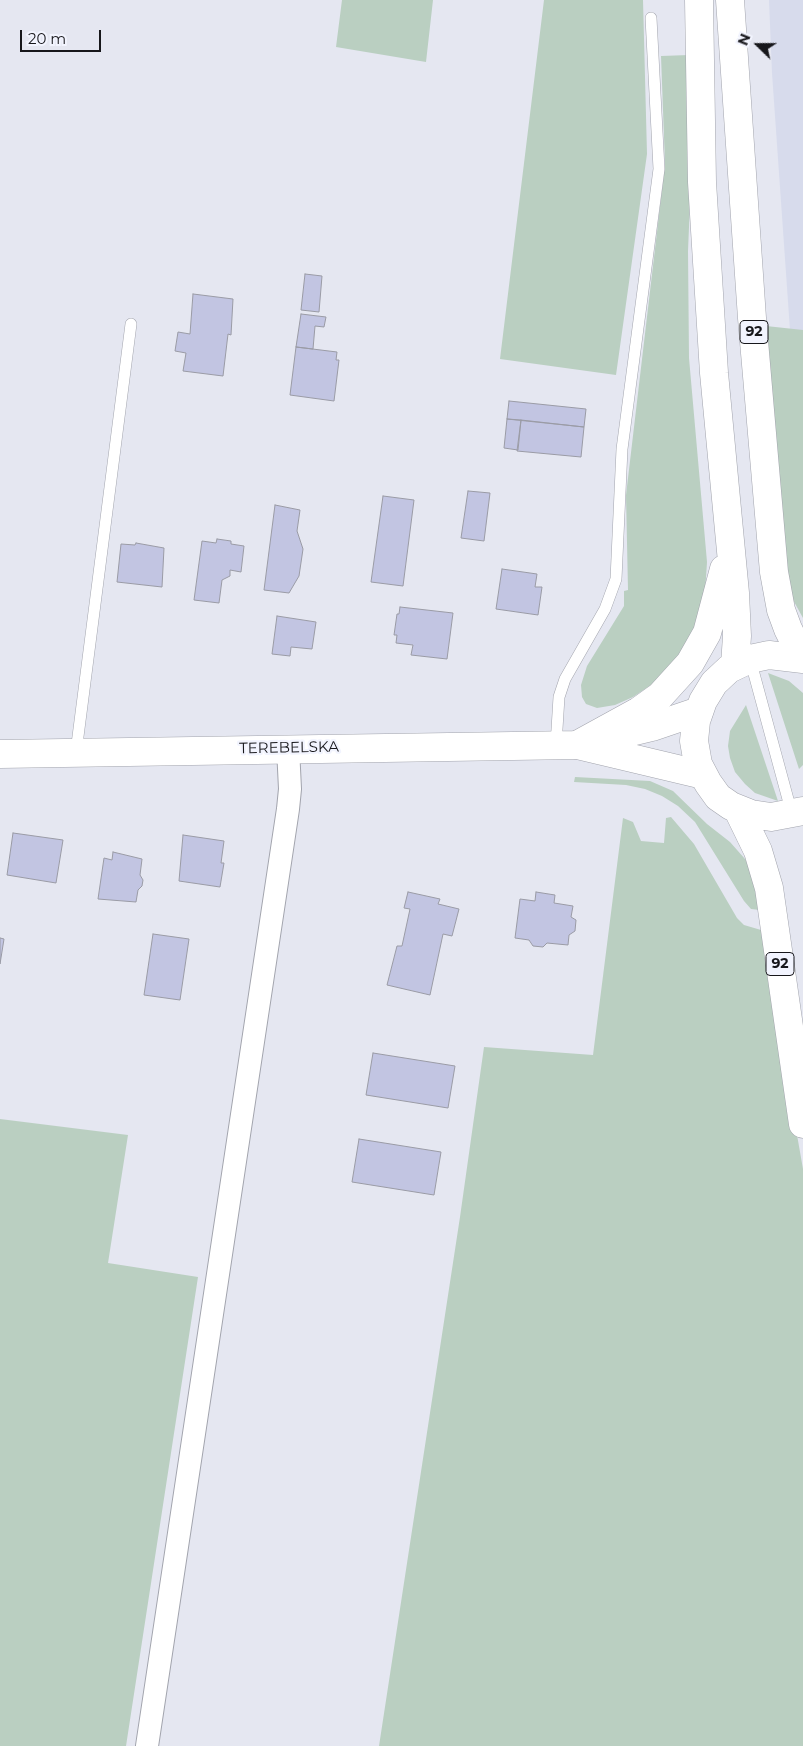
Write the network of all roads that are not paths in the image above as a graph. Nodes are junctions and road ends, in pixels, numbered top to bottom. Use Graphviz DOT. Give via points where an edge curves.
graph roads {
  1 [pos="699,0"];
  2 [pos="730,0"];
  3 [pos="651,18"];
  4 [pos="131,324"];
  5 [pos="730,546"];
  6 [pos="803,659"];
  7 [pos="742,662"];
  8 [pos="699,711"];
  9 [pos="566,745"];
  10 [pos="288,748"];
  11 [pos="76,752"];
  12 [pos="0,754"];
  13 [pos="703,775"];
  14 [pos="738,810"];
  15 [pos="797,812"];
  16 [pos="803,1124"];
  17 [pos="147,1746"];
  1 -- 5 [label="main road" via="702,192"];
  2 -- 6 [label="main road, 92" via="774,572 781,610"];
  3 -- 9 [label="lane" via="658,169 622,449 616,579 605,609 565,679 559,697"];
  4 -- 11 [label="lane"];
  5 -- 7 [label="main road"];
  5 -- 9 [label="main road" via="707,633 690,664 660,696 639,710"];
  6 -- 7 [label="main road, 92" via="775,655"];
  7 -- 8 [label="main road, 92" via="714,683"];
  7 -- 15 [label="lane"];
  8 -- 9 [label="main road, TEREBELSKA" via="652,726"];
  8 -- 13 [label="main road, 92" via="694,741"];
  9 -- 10 [label="main road, TEREBELSKA"];
  9 -- 13 [label="main road, TEREBELSKA"];
  10 -- 11 [label="main road, TEREBELSKA"];
  10 -- 17 [label="street" via="288,809"];
  11 -- 12 [label="main road, TEREBELSKA"];
  13 -- 14 [label="main road, 92" via="718,796"];
  14 -- 15 [label="main road, 92" via="760,816"];
  14 -- 16 [label="main road, 92" via="758,851 769,888"];
}
